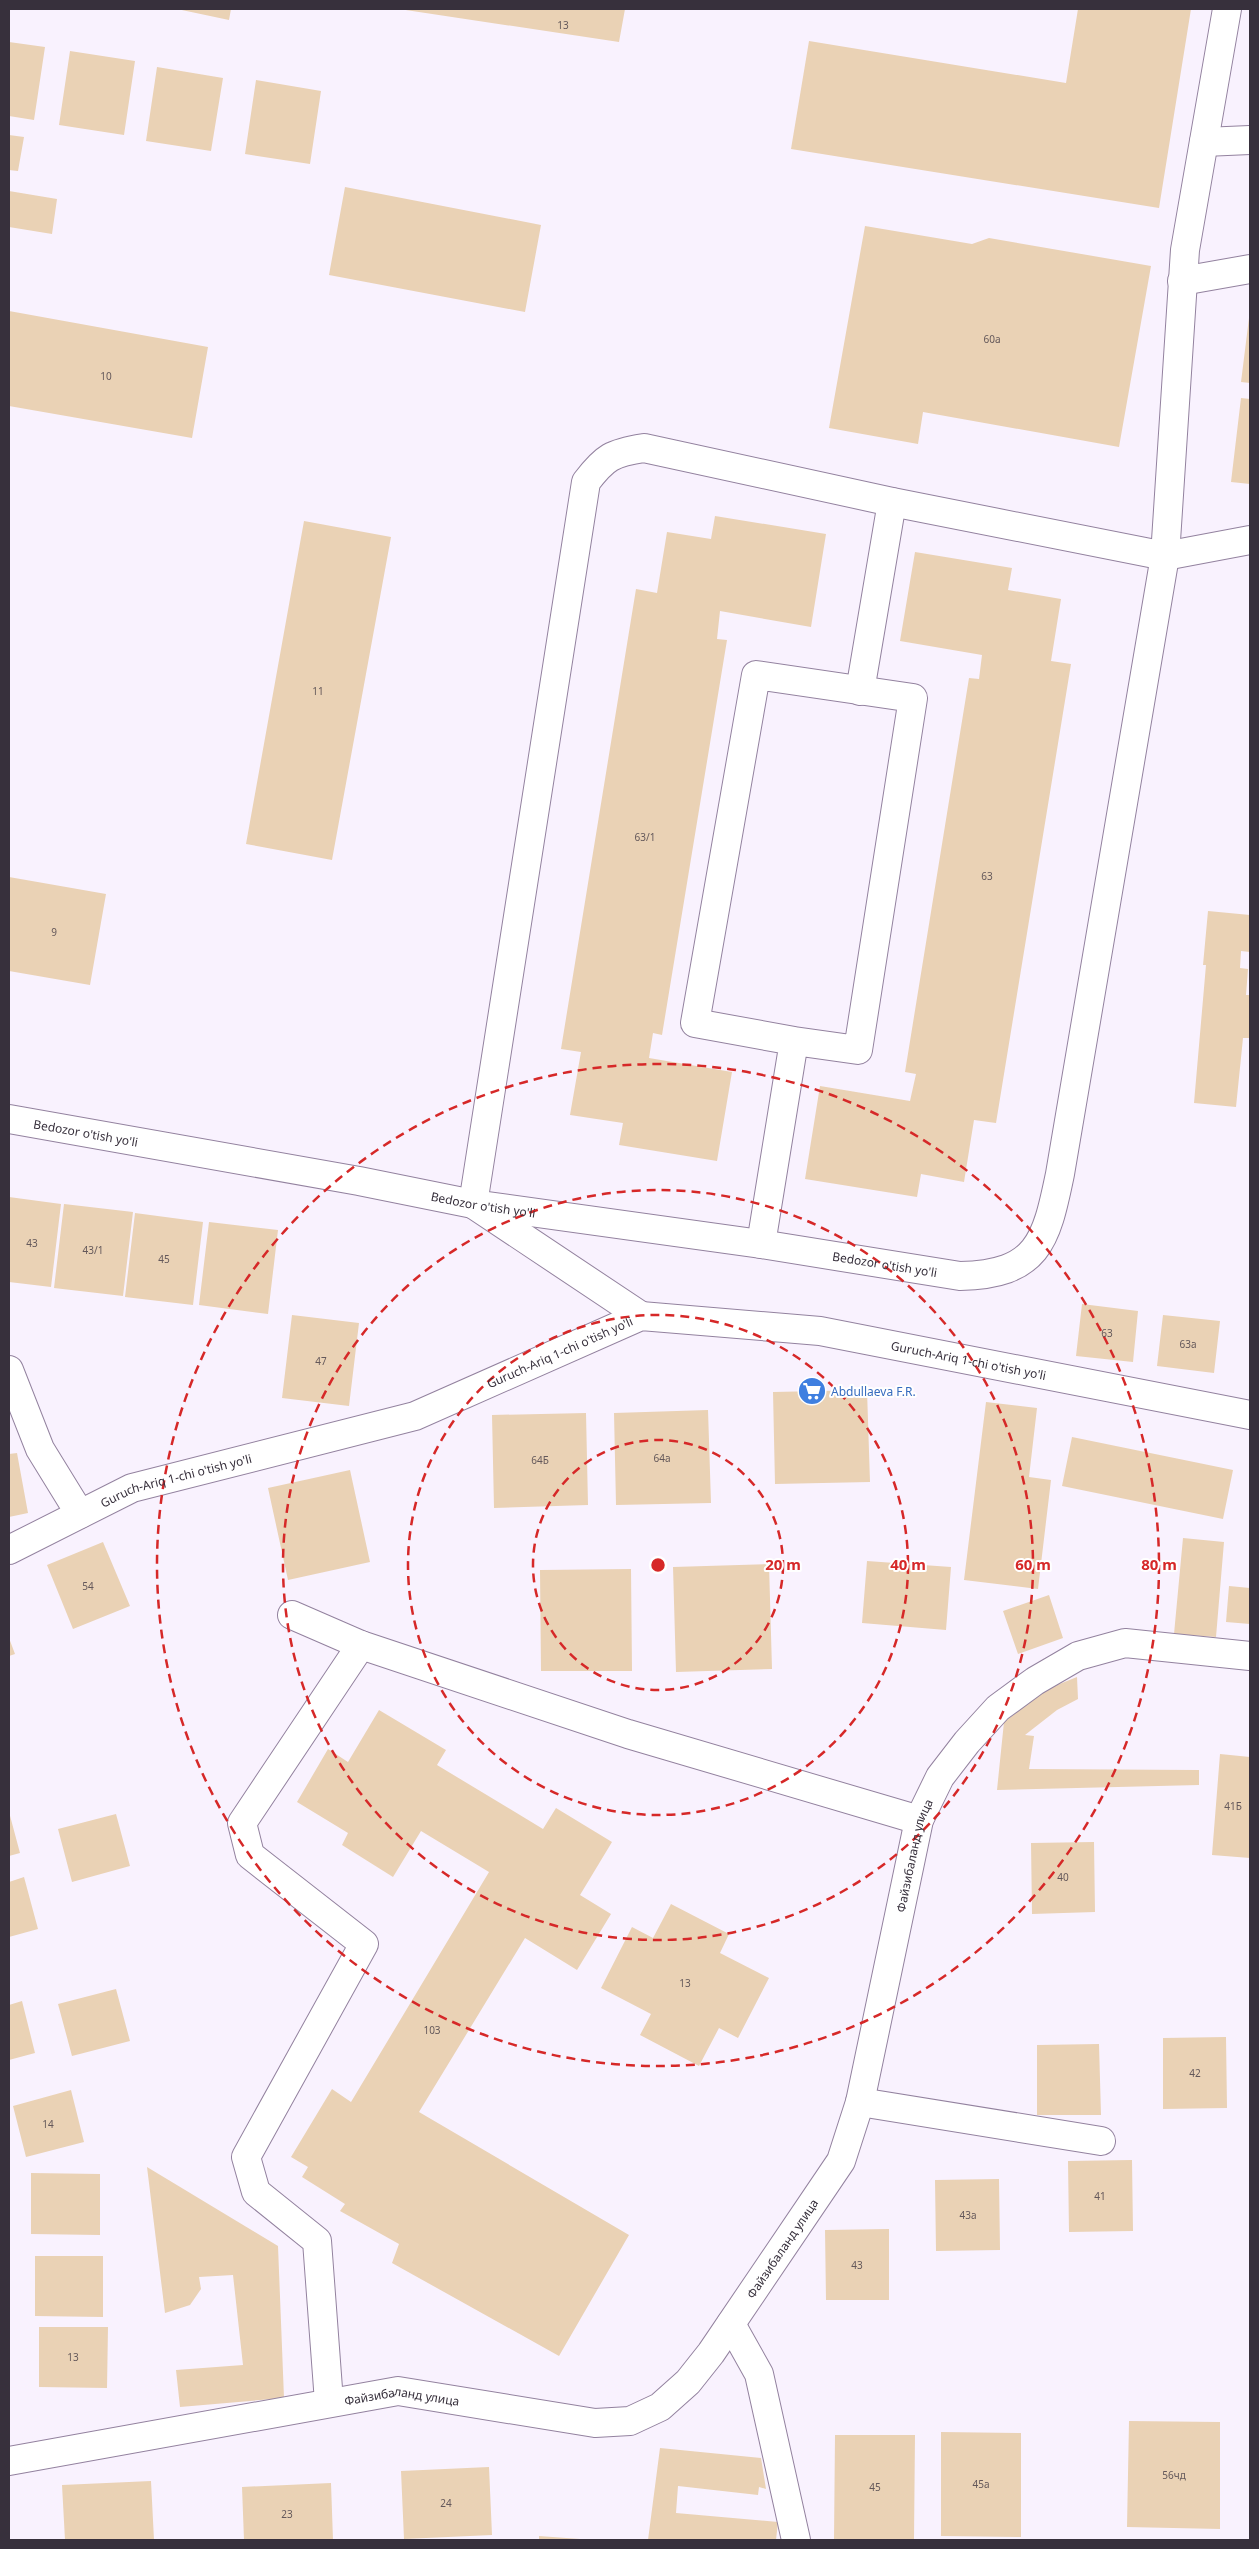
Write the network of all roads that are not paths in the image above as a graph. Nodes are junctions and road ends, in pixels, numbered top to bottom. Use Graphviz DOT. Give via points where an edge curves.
graph roads {
  1 [pos="1227,9"];
  2 [pos="1250,140"];
  3 [pos="1204,142"];
  4 [pos="1250,269"];
  5 [pos="1182,281"];
  6 [pos="892,502"];
  7 [pos="1250,540"];
  8 [pos="1165,556"];
  9 [pos="860,691"];
  10 [pos="794,1040"];
  11 [pos="9,1119"];
  12 [pos="473,1204"];
  13 [pos="761,1244"];
  14 [pos="640,1316"];
  15 [pos="9,1370"];
  16 [pos="1250,1415"];
  17 [pos="80,1514"];
  18 [pos="9,1550"];
  19 [pos="292,1615"];
  20 [pos="361,1645"];
  21 [pos="1250,1656"];
  22 [pos="920,1820"];
  23 [pos="860,2102"];
  24 [pos="1101,2141"];
  25 [pos="731,2324"];
  26 [pos="328,2402"];
  27 [pos="9,2461"];
  28 [pos="796,2540"];
  1 -- 3 [label="street, Bedozor o'tish yo'li"];
  2 -- 3 [label="street"];
  3 -- 5 [label="street, Bedozor o'tish yo'li"];
  4 -- 5 [label="street"];
  5 -- 8 [label="street, Bedozor o'tish yo'li"];
  6 -- 8 [label="street"];
  6 -- 9 [label="street"];
  6 -- 12 [label="street" via="644,448 620,452 601,463 586,482"];
  7 -- 8 [label="street"];
  8 -- 13 [label="street, Bedozor o'tish yo'li" via="1060,1174 1051,1218 1042,1239 1013,1267 960,1276"];
  9 -- 10 [label="street" via="913,698 858,1050"];
  9 -- 10 [label="street" via="756,676 696,1024"];
  10 -- 13 [label="street"];
  11 -- 12 [label="street, Bedozor o'tish yo'li"];
  12 -- 13 [label="street, Bedozor o'tish yo'li"];
  12 -- 14 [label="street"];
  14 -- 16 [label="street, Guruch-Ariq 1-chi o'tish yo'li" via="820,1331"];
  14 -- 17 [label="street, Guruch-Ariq 1-chi o'tish yo'li" via="415,1416 132,1488"];
  15 -- 17 [label="street" via="40,1449"];
  17 -- 18 [label="street, Guruch-Ariq 1-chi o'tish yo'li"];
  19 -- 20 [label="street"];
  20 -- 22 [label="street" via="628,1734"];
  20 -- 26 [label="street" via="242,1823 250,1855 364,1944 246,2157 256,2192 317,2241"];
  21 -- 22 [label="street, Файзибаланд улица" via="1126,1643 1078,1656 998,1708 940,1777"];
  22 -- 23 [label="street, Файзибаланд улица"];
  23 -- 24 [label="street"];
  23 -- 25 [label="street, Файзибаланд улица" via="841,2161"];
  25 -- 26 [label="street, Файзибаланд улица" via="688,2382 660,2407 630,2421 595,2423 398,2391"];
  25 -- 28 [label="street" via="759,2374"];
  26 -- 27 [label="street, Файзибаланд улица"];
}
